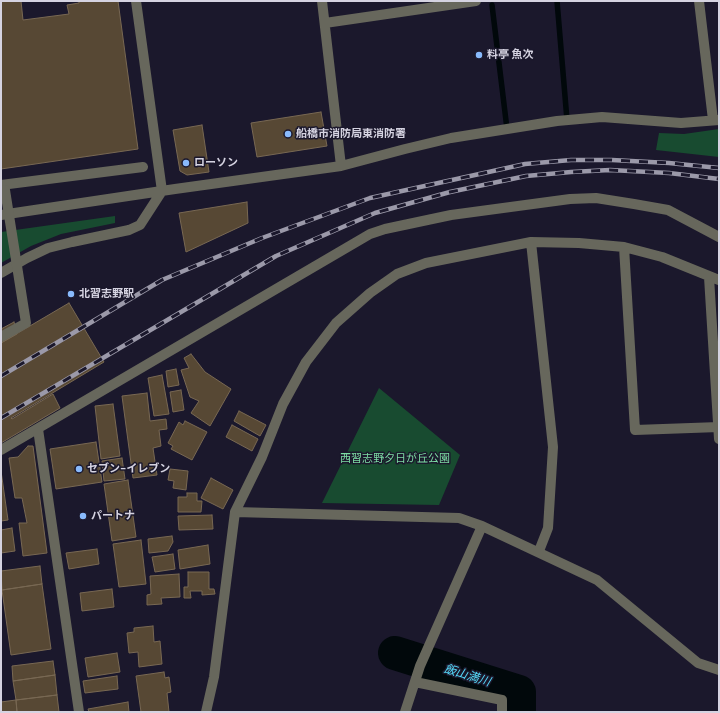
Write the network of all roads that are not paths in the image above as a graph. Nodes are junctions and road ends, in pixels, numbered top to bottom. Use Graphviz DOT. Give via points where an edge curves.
graph roads {
  1 [pos="136,1"];
  2 [pos="322,1"];
  3 [pos="476,1"];
  4 [pos="699,1"];
  5 [pos="325,22"];
  6 [pos="716,120"];
  7 [pos="341,166"];
  8 [pos="143,167"];
  9 [pos="3,187"];
  10 [pos="162,191"];
  11 [pos="1,215"];
  12 [pos="719,237"];
  13 [pos="531,242"];
  14 [pos="624,247"];
  15 [pos="1,273"];
  16 [pos="709,277"];
  17 [pos="719,280"];
  18 [pos="1,337"];
  19 [pos="719,427"];
  20 [pos="38,429"];
  21 [pos="719,439"];
  22 [pos="1,450"];
  23 [pos="235,512"];
  24 [pos="482,526"];
  25 [pos="539,551"];
  26 [pos="719,670"];
  27 [pos="415,682"];
  28 [pos="79,712"];
  29 [pos="206,712"];
  30 [pos="405,712"];
  31 [pos="502,712"];
  1 -- 10 [label="street"];
  2 -- 5 [label="street"];
  3 -- 5 [label="street"];
  4 -- 6 [label="street"];
  5 -- 7 [label="street"];
  6 -- 7 [label="street" via="681,123 602,116 557,121 451,138"];
  7 -- 10 [label="street"];
  8 -- 9 [label="street"];
  9 -- 18 [label="street, bridge" via="26,323"];
  10 -- 11 [label="street"];
  10 -- 15 [label="street" via="140,225 129,230 48,248"];
  12 -- 20 [label="street" via="668,210 596,198 570,199 451,215 386,229 370,234"];
  13 -- 14 [label="street"];
  13 -- 23 [label="street" via="426,263 397,274 370,293 336,323 306,362 283,404 262,457"];
  13 -- 25 [label="street" via="553,446 548,528"];
  14 -- 16 [label="street" via="662,257"];
  14 -- 19 [label="street" via="635,430"];
  16 -- 17 [label="street"];
  16 -- 19 [label="street"];
  19 -- 21 [label="street"];
  20 -- 22 [label="street"];
  20 -- 28 [label="street"];
  23 -- 24 [label="street" via="459,518"];
  23 -- 29 [label="street" via="214,677"];
  24 -- 25 [label="street"];
  24 -- 27 [label="street" via="425,653"];
  25 -- 26 [label="street" via="597,580 698,663"];
  27 -- 30 [label="street"];
  27 -- 31 [label="street" via="502,700"];
}
